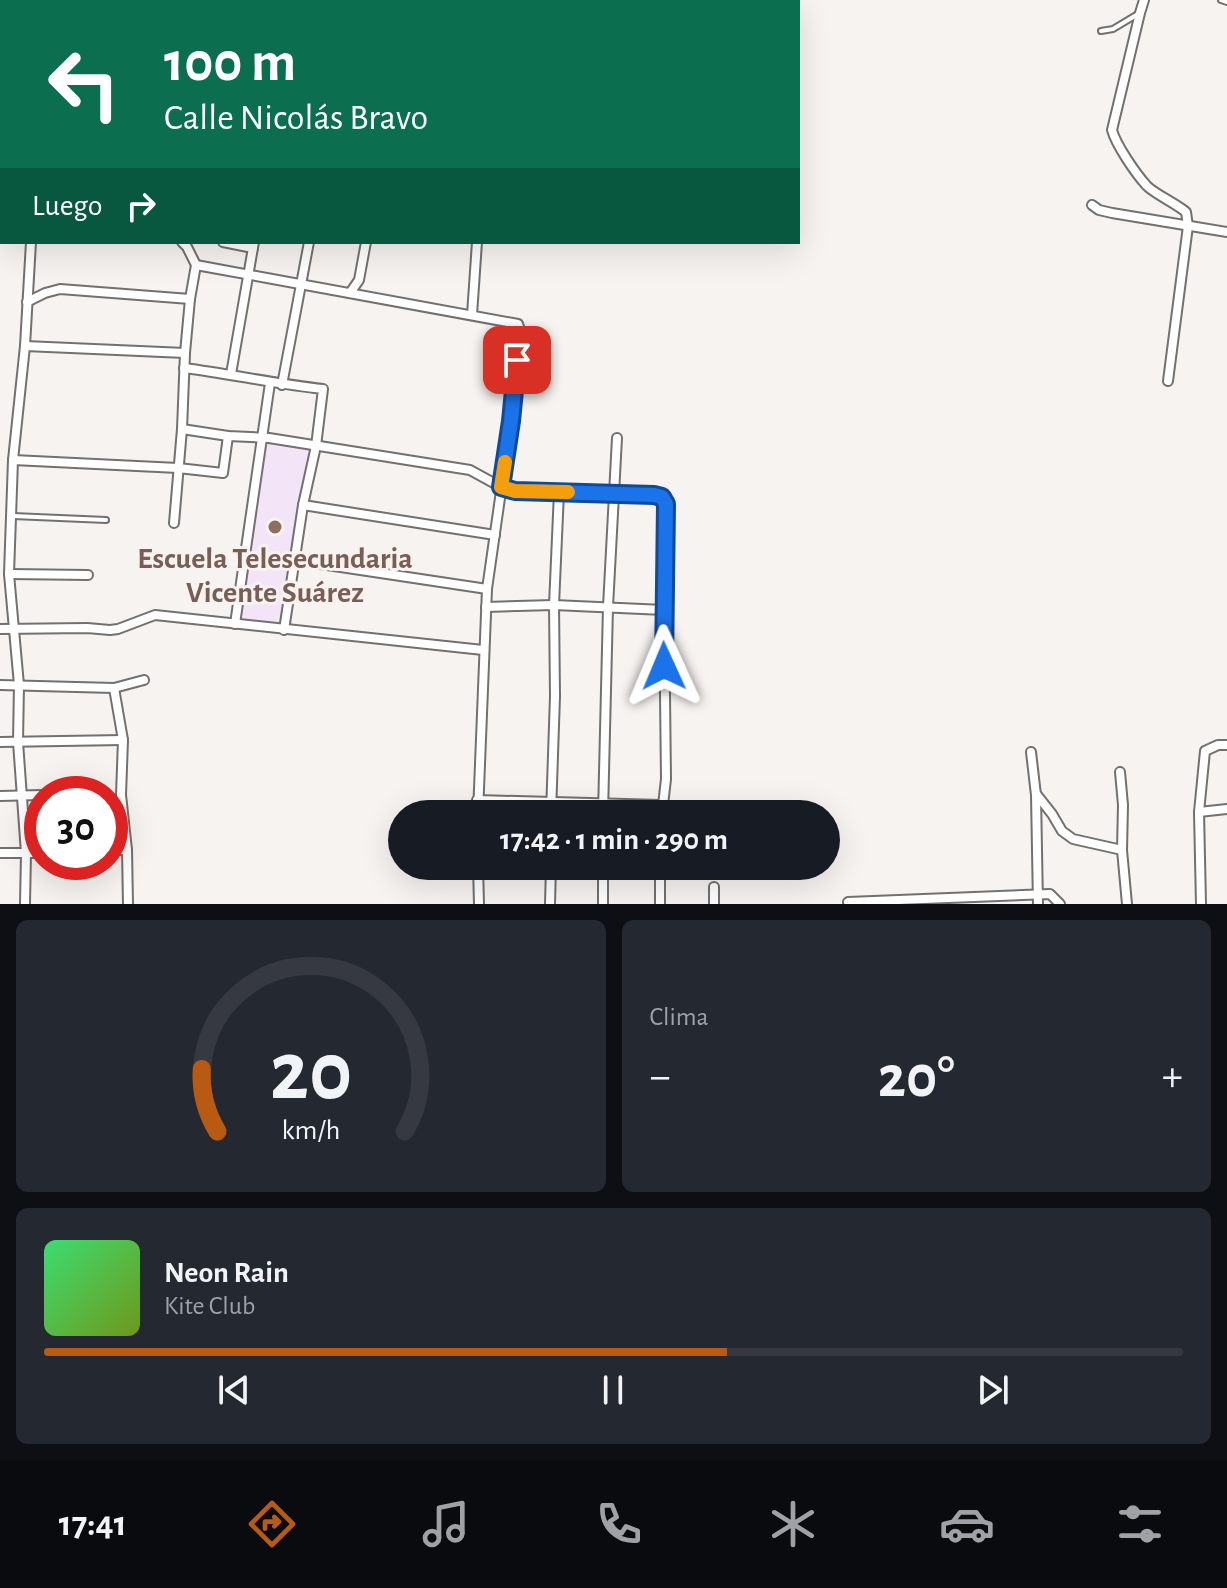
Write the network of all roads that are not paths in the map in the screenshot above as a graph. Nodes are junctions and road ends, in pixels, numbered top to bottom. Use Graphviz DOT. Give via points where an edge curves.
graph roads {
  1 [pos="1144,0"];
  2 [pos="1221,0"];
  3 [pos="1227,2"];
  4 [pos="1140,13"];
  5 [pos="1101,31"];
  6 [pos="1092,205"];
  7 [pos="1188,226"];
  8 [pos="1227,232"];
  9 [pos="31,244"];
  10 [pos="184,244"];
  11 [pos="309,244"];
  12 [pos="366,244"];
  13 [pos="477,244"];
  14 [pos="253,245"];
  15 [pos="196,265"];
  16 [pos="249,276"];
  17 [pos="301,285"];
  18 [pos="350,293"];
  19 [pos="190,299"];
  20 [pos="27,302"];
  21 [pos="472,315"];
  22 [pos="25,346"];
  23 [pos="185,353"];
  24 [pos="184,368"];
  25 [pos="231,374"];
  26 [pos="1168,381"];
  27 [pos="270,383"];
  28 [pos="282,385"];
  29 [pos="182,429"];
  30 [pos="228,436"];
  31 [pos="262,438"];
  32 [pos="617,438"];
  33 [pos="316,446"];
  34 [pos="13,460"];
  35 [pos="178,468"];
  36 [pos="501,487"];
  37 [pos="559,492"];
  38 [pos="615,494"];
  39 [pos="303,505"];
  40 [pos="11,516"];
  41 [pos="106,520"];
  42 [pos="174,523"];
  43 [pos="495,535"];
  44 [pos="294,560"];
  45 [pos="9,574"];
  46 [pos="88,575"];
  47 [pos="487,589"];
  48 [pos="554,605"];
  49 [pos="486,607"];
  50 [pos="608,607"];
  51 [pos="664,610"];
  52 [pos="235,624"];
  53 [pos="0,629"];
  54 [pos="15,629"];
  55 [pos="284,630"];
  56 [pos="483,650"];
  57 [pos="144,680"];
  58 [pos="0,685"];
  59 [pos="19,685"];
  60 [pos="114,688"];
  61 [pos="123,740"];
  62 [pos="0,742"];
  63 [pos="18,742"];
  64 [pos="1227,745"];
  65 [pos="1031,752"];
  66 [pos="1120,772"];
  67 [pos="122,776"];
  68 [pos="1036,795"];
  69 [pos="0,796"];
  70 [pos="21,796"];
  71 [pos="24,796"];
  72 [pos="477,800"];
  73 [pos="552,800"];
  74 [pos="603,800"];
  75 [pos="663,800"];
  76 [pos="1227,809"];
  77 [pos="1199,812"];
  78 [pos="24,830"];
  79 [pos="1122,850"];
  80 [pos="0,853"];
  81 [pos="24,853"];
  82 [pos="25,880"];
  83 [pos="128,880"];
  84 [pos="478,880"];
  85 [pos="551,880"];
  86 [pos="603,880"];
  87 [pos="660,880"];
  88 [pos="714,887"];
  89 [pos="1037,899"];
  90 [pos="983,900"];
  91 [pos="918,902"];
  92 [pos="25,904"];
  93 [pos="128,904"];
  94 [pos="479,904"];
  95 [pos="550,904"];
  96 [pos="603,904"];
  97 [pos="660,904"];
  98 [pos="714,904"];
  99 [pos="849,904"];
  100 [pos="1060,904"];
  101 [pos="1127,904"];
  102 [pos="1201,904"];
  1 -- 4 [label="street"];
  2 -- 3 [label="lane"];
  4 -- 5 [label="lane"];
  4 -- 7 [label="street" via="1112,130 1148,187 1186,212"];
  6 -- 7 [label="street"];
  7 -- 8 [label="street"];
  7 -- 26 [label="street"];
  9 -- 20 [label="street"];
  10 -- 15 [label="street"];
  11 -- 17 [label="street"];
  12 -- 18 [label="street" via="359,280"];
  13 -- 21 [label="street"];
  14 -- 16 [label="street"];
  15 -- 16 [label="street"];
  15 -- 19 [label="street"];
  16 -- 17 [label="street"];
  16 -- 25 [label="street"];
  17 -- 18 [label="street"];
  17 -- 28 [label="street"];
  18 -- 21 [label="street"];
  19 -- 20 [label="street" via="60,289"];
  19 -- 23 [label="street"];
  20 -- 22 [label="street"];
  21 -- 36 [label="street" via="512,322 520,330"];
  22 -- 23 [label="street"];
  22 -- 34 [label="street"];
  23 -- 24 [label="street"];
  24 -- 25 [label="street"];
  24 -- 29 [label="street"];
  25 -- 27 [label="street"];
  27 -- 28 [label="street"];
  27 -- 31 [label="street"];
  28 -- 33 [label="street" via="323,389"];
  29 -- 30 [label="street"];
  29 -- 35 [label="street"];
  30 -- 31 [label="street"];
  30 -- 35 [label="street" via="223,473"];
  31 -- 33 [label="street"];
  31 -- 52 [label="street"];
  32 -- 38 [label="street"];
  33 -- 36 [label="street" via="470,470"];
  33 -- 39 [label="street"];
  34 -- 35 [label="street"];
  34 -- 40 [label="street"];
  35 -- 42 [label="street"];
  36 -- 37 [label="street"];
  36 -- 43 [label="street"];
  37 -- 38 [label="street"];
  37 -- 48 [label="street"];
  38 -- 50 [label="street"];
  38 -- 51 [label="street" via="662,497 666,504"];
  39 -- 43 [label="street"];
  39 -- 44 [label="street"];
  40 -- 41 [label="lane"];
  40 -- 45 [label="street"];
  43 -- 47 [label="street"];
  44 -- 47 [label="street"];
  44 -- 55 [label="street"];
  45 -- 46 [label="street"];
  45 -- 54 [label="street"];
  47 -- 49 [label="street"];
  48 -- 49 [label="street"];
  48 -- 50 [label="street"];
  48 -- 73 [label="street"];
  49 -- 56 [label="street"];
  50 -- 51 [label="street"];
  50 -- 74 [label="street"];
  51 -- 75 [label="street"];
  52 -- 54 [label="street" via="155,615 110,630"];
  52 -- 55 [label="street"];
  53 -- 54 [label="street"];
  54 -- 59 [label="street"];
  55 -- 56 [label="street"];
  56 -- 72 [label="street"];
  57 -- 60 [label="street"];
  58 -- 59 [label="street"];
  59 -- 60 [label="street"];
  59 -- 63 [label="street"];
  60 -- 61 [label="street"];
  61 -- 63 [label="street"];
  61 -- 67 [label="street"];
  62 -- 63 [label="street"];
  63 -- 70 [label="street"];
  64 -- 77 [label="street" via="1205,751"];
  65 -- 68 [label="street"];
  66 -- 79 [label="street"];
  68 -- 79 [label="street" via="1073,839"];
  68 -- 89 [label="street"];
  69 -- 70 [label="street"];
  70 -- 71 [label="street"];
  70 -- 78 [label="street"];
  76 -- 77 [label="street"];
  77 -- 102 [label="street"];
  79 -- 101 [label="street"];
  80 -- 81 [label="street"];
  82 -- 92 [label="street"];
  83 -- 93 [label="street"];
  84 -- 94 [label="street"];
  85 -- 95 [label="street"];
  86 -- 96 [label="street"];
  87 -- 97 [label="street"];
  88 -- 98 [label="street"];
  89 -- 90 [label="street"];
  89 -- 100 [label="street" via="1050,894"];
  90 -- 91 [label="street"];
  91 -- 99 [label="street"];
}
